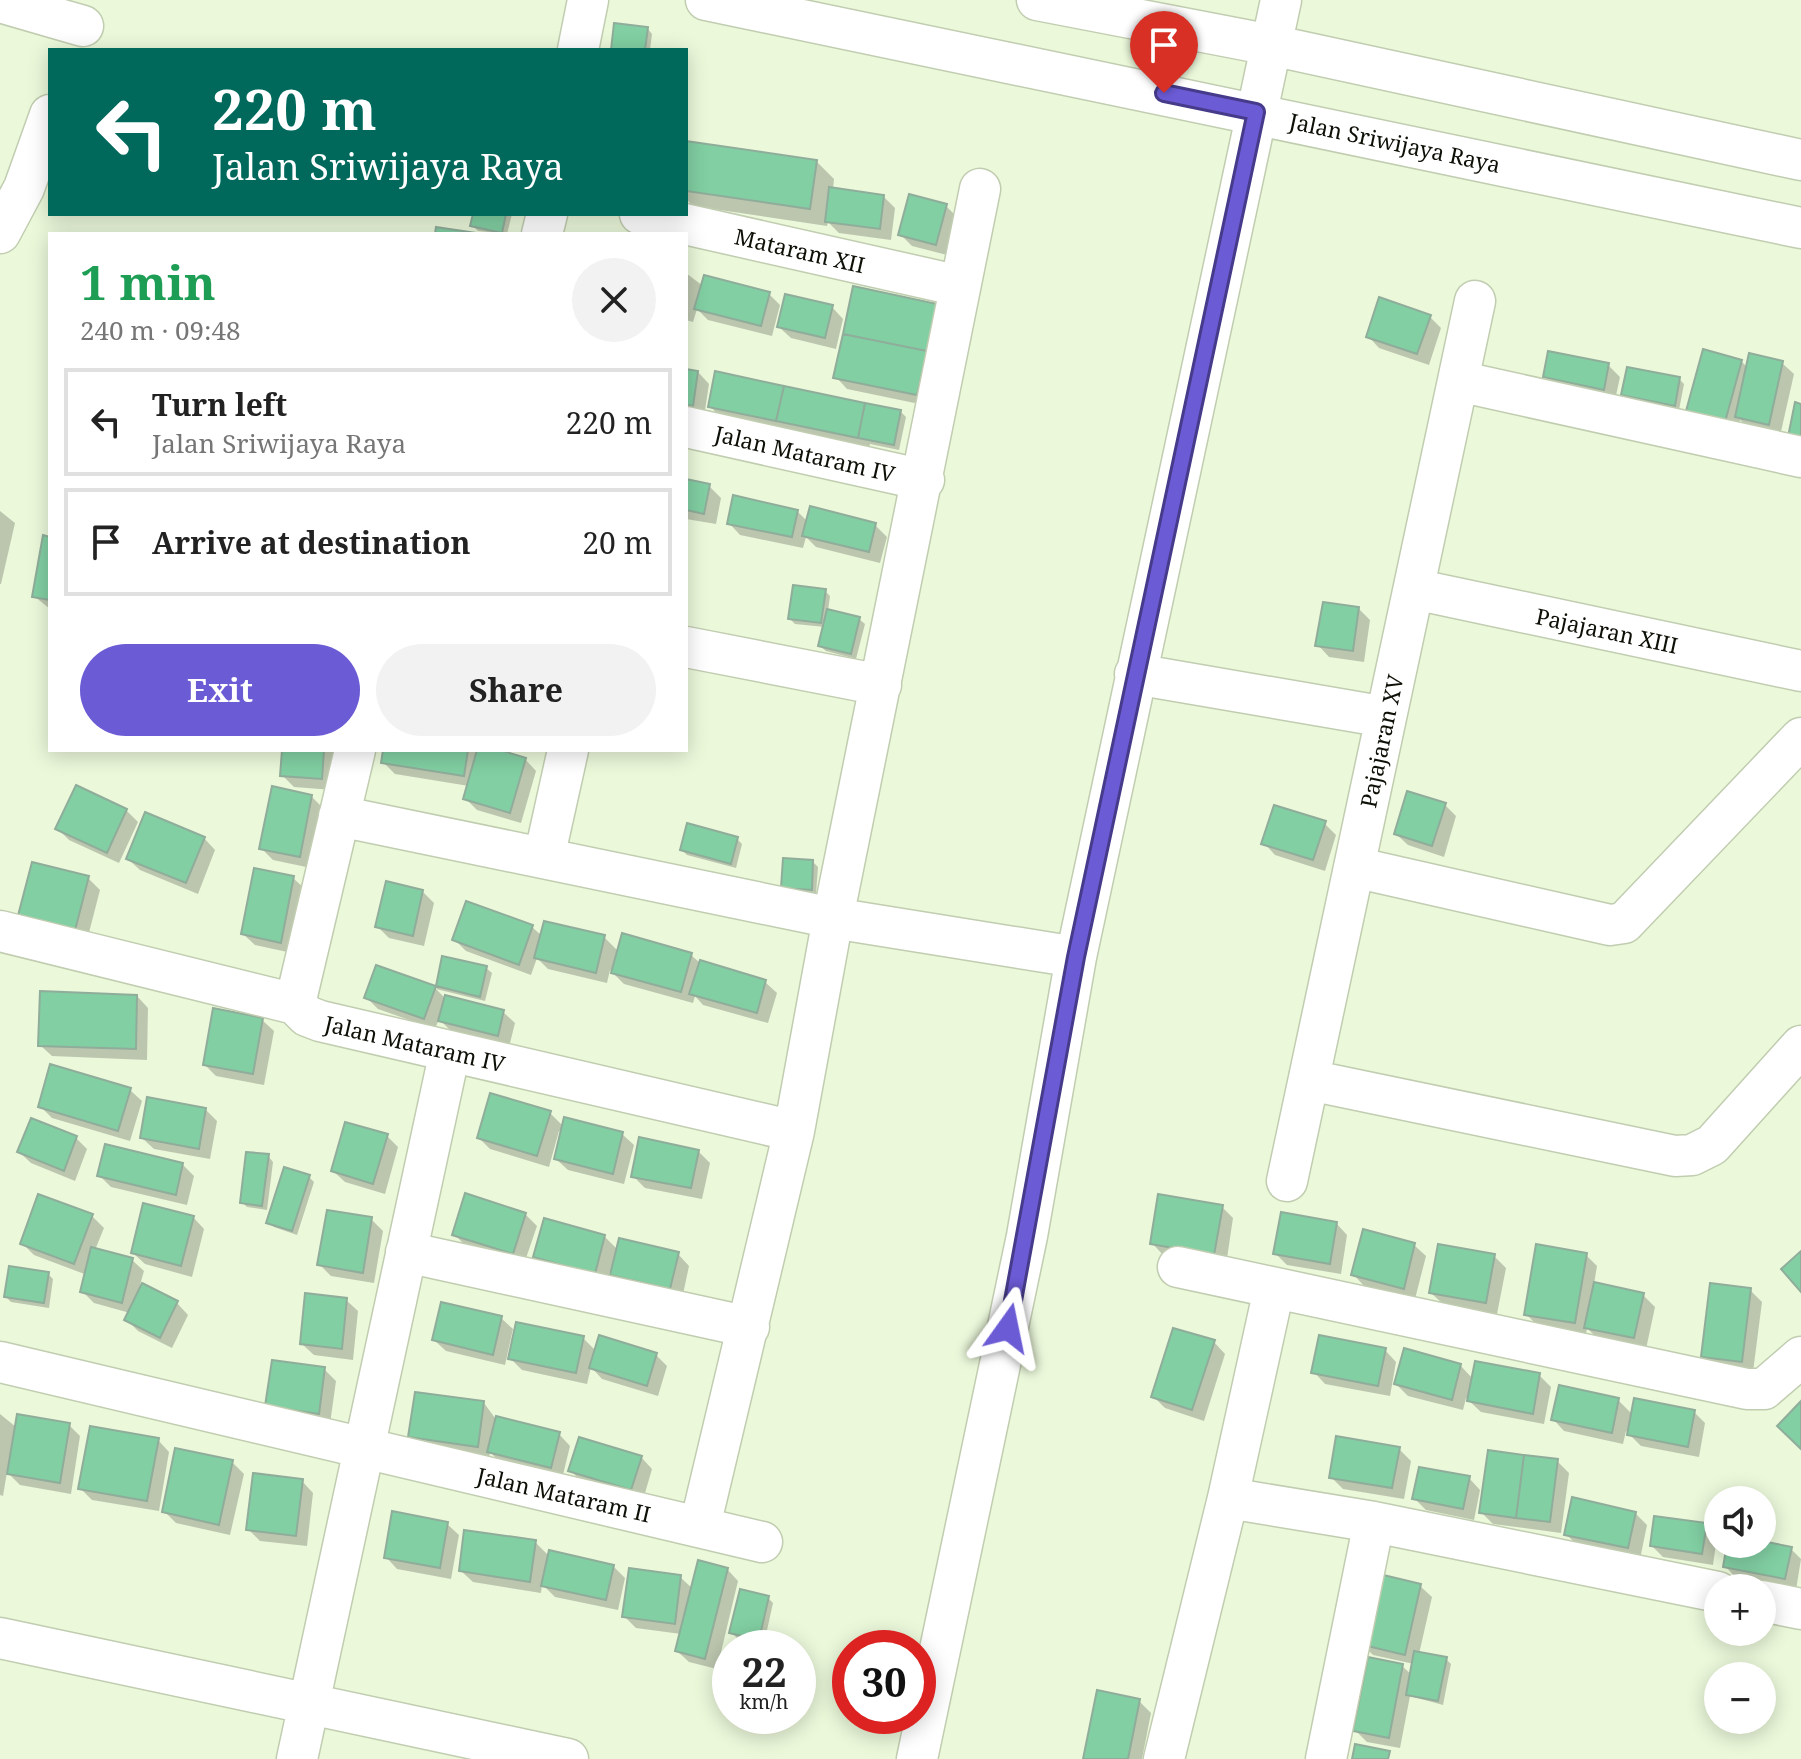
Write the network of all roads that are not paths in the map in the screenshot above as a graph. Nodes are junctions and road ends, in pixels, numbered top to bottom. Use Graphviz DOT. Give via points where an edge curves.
graph roads {
  1 [pos="588,0"];
  2 [pos="706,0"];
  3 [pos="1037,0"];
  4 [pos="1281,0"];
  5 [pos="0,2"];
  6 [pos="84,25"];
  7 [pos="1271,45"];
  8 [pos="578,48"];
  9 [pos="1256,112"];
  10 [pos="48,121"];
  11 [pos="1801,160"];
  12 [pos="980,189"];
  13 [pos="649,216"];
  14 [pos="1801,228"];
  15 [pos="0,233"];
  16 [pos="960,286"];
  17 [pos="1475,301"];
  18 [pos="1458,381"];
  19 [pos="688,427"];
  20 [pos="1801,457"];
  21 [pos="924,480"];
  22 [pos="1414,589"];
  23 [pos="688,647"];
  24 [pos="1801,671"];
  25 [pos="1135,674"];
  26 [pos="881,685"];
  27 [pos="1386,717"];
  28 [pos="1801,738"];
  29 [pos="355,752"];
  30 [pos="568,752"];
  31 [pos="339,816"];
  32 [pos="544,858"];
  33 [pos="1354,867"];
  34 [pos="833,918"];
  35 [pos="0,931"];
  36 [pos="1076,957"];
  37 [pos="295,1004"];
  38 [pos="1801,1046"];
  39 [pos="450,1051"];
  40 [pos="1309,1080"];
  41 [pos="794,1131"];
  42 [pos="1287,1181"];
  43 [pos="406,1252"];
  44 [pos="1178,1267"];
  45 [pos="1274,1289"];
  46 [pos="749,1327"];
  47 [pos="1801,1357"];
  48 [pos="0,1362"];
  49 [pos="365,1446"];
  50 [pos="1228,1498"];
  51 [pos="1374,1522"];
  52 [pos="700,1526"];
  53 [pos="762,1542"];
  54 [pos="1704,1589"];
  55 [pos="1776,1604"];
  56 [pos="1801,1609"];
  57 [pos="0,1638"];
  58 [pos="308,1705"];
  59 [pos="297,1759"];
  60 [pos="568,1759"];
  61 [pos="917,1759"];
  62 [pos="1164,1759"];
  63 [pos="1326,1759"];
  1 -- 8 [label="street"];
  2 -- 9 [label="street, Jalan Sriwijaya Raya"];
  3 -- 7 [label="street"];
  4 -- 7 [label="street"];
  5 -- 6 [label="street"];
  7 -- 9 [label="street"];
  7 -- 11 [label="street"];
  9 -- 14 [label="street, Jalan Sriwijaya Raya"];
  9 -- 25 [label="street"];
  10 -- 15 [label="street" via="24,188"];
  12 -- 16 [label="street"];
  13 -- 16 [label="street, Mataram XII"];
  16 -- 21 [label="street"];
  17 -- 18 [label="street, Pajajaran XV"];
  18 -- 20 [label="street"];
  18 -- 22 [label="street, Pajajaran XV"];
  19 -- 21 [label="street, Jalan Mataram IV"];
  21 -- 26 [label="street"];
  22 -- 24 [label="street, Pajajaran XIII"];
  22 -- 27 [label="street, Pajajaran XV"];
  23 -- 26 [label="street"];
  25 -- 27 [label="street"];
  25 -- 36 [label="street"];
  26 -- 34 [label="street"];
  27 -- 33 [label="street, Pajajaran XV"];
  28 -- 33 [label="street" via="1624,923 1610,925"];
  29 -- 31 [label="street"];
  30 -- 32 [label="street"];
  31 -- 32 [label="street"];
  31 -- 37 [label="street"];
  32 -- 34 [label="street"];
  33 -- 40 [label="street, Pajajaran XV"];
  34 -- 36 [label="street"];
  34 -- 41 [label="street"];
  35 -- 37 [label="street, Jalan Mataram IV"];
  36 -- 61 [label="street" via="1027,1236"];
  37 -- 39 [label="street, Jalan Mataram IV" via="320,1021"];
  38 -- 40 [label="street" via="1712,1145 1692,1155 1675,1156"];
  39 -- 41 [label="street, Jalan Mataram IV"];
  39 -- 43 [label="street"];
  40 -- 42 [label="street, Pajajaran XV"];
  41 -- 46 [label="street"];
  43 -- 46 [label="street"];
  43 -- 49 [label="street"];
  44 -- 45 [label="street"];
  45 -- 47 [label="street" via="1747,1389 1764,1389"];
  45 -- 50 [label="street"];
  46 -- 52 [label="street"];
  48 -- 49 [label="street, Jalan Mataram II"];
  49 -- 52 [label="street, Jalan Mataram II"];
  49 -- 58 [label="street"];
  50 -- 51 [label="street"];
  50 -- 62 [label="street"];
  51 -- 54 [label="street"];
  51 -- 63 [label="street"];
  52 -- 53 [label="street, Jalan Mataram II"];
  55 -- 56 [label="street"];
  57 -- 58 [label="street"];
  58 -- 59 [label="street"];
  58 -- 60 [label="street"];
}
